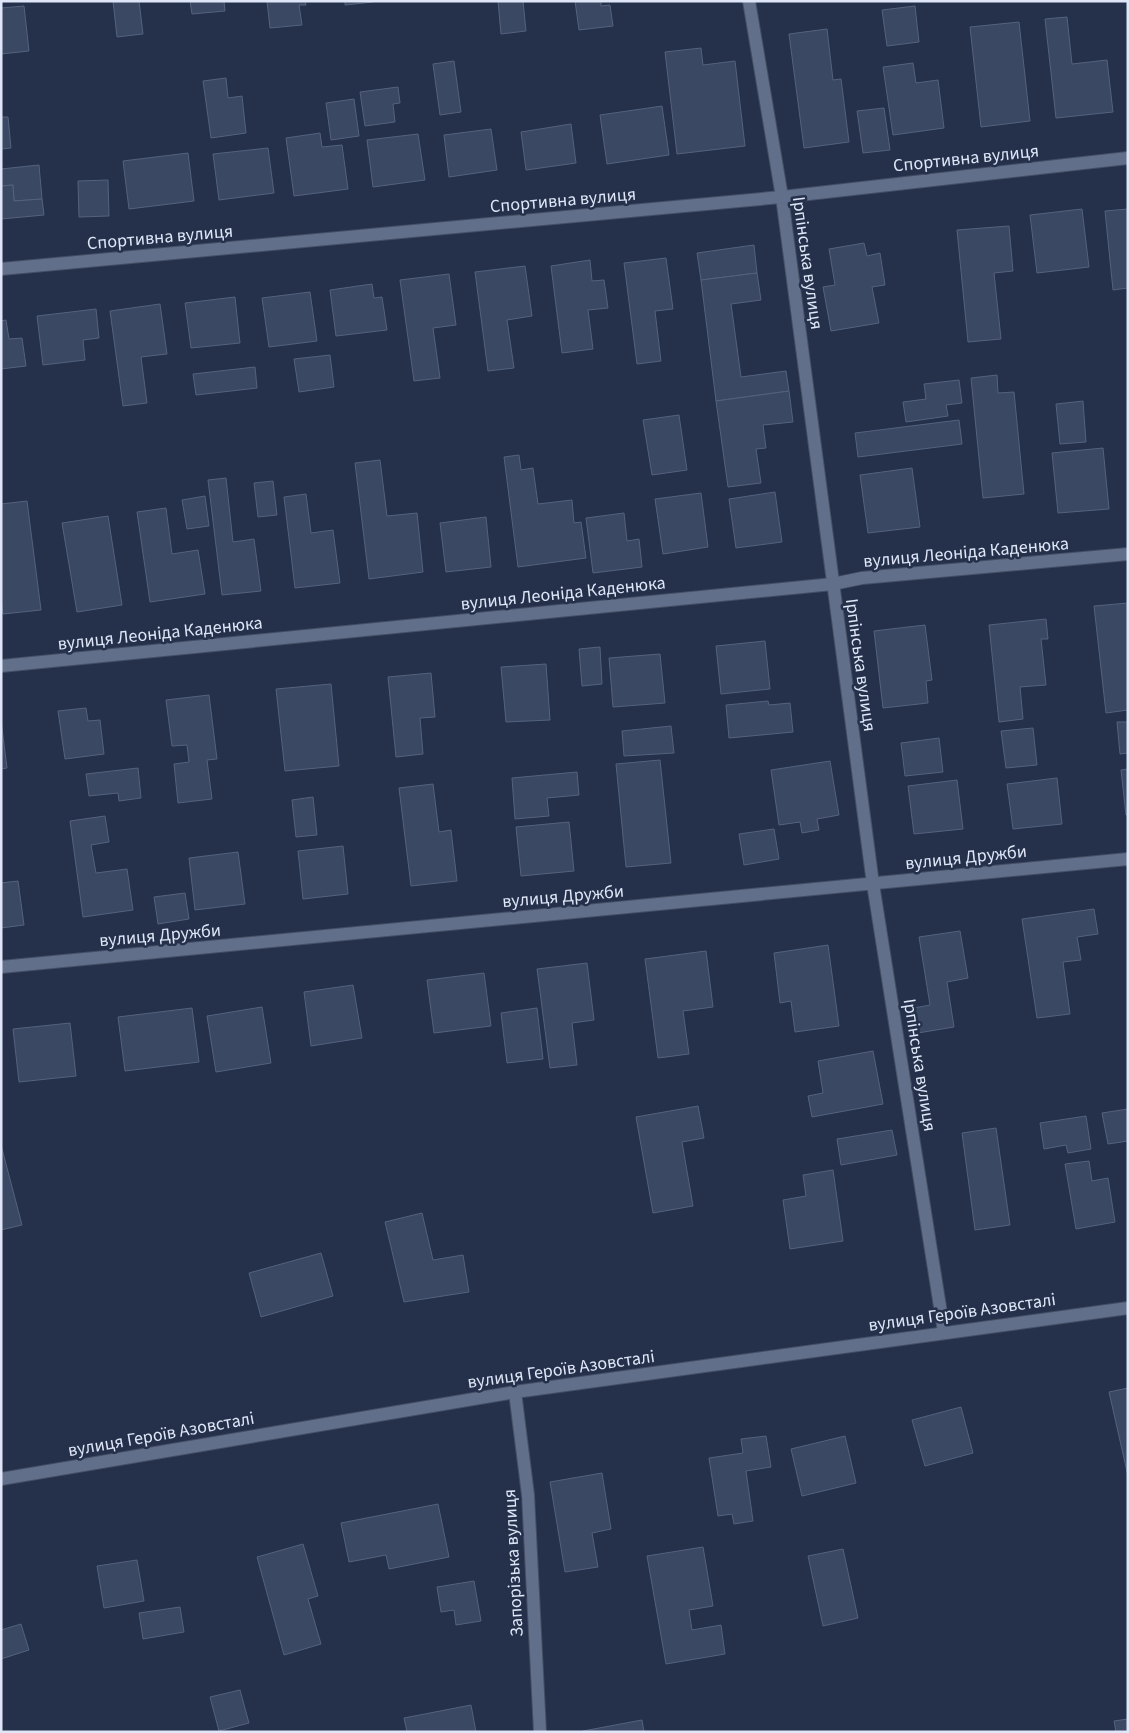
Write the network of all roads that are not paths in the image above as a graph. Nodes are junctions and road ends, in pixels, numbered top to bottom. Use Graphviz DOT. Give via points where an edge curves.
graph roads {
  1 [pos="749,1"];
  2 [pos="1128,158"];
  3 [pos="782,197"];
  4 [pos="1,269"];
  5 [pos="1128,554"];
  6 [pos="832,584"];
  7 [pos="1,666"];
  8 [pos="1128,859"];
  9 [pos="873,884"];
  10 [pos="1,967"];
  11 [pos="1128,1308"];
  12 [pos="944,1332"];
  13 [pos="516,1392"];
  14 [pos="1,1479"];
  15 [pos="540,1732"];
  1 -- 3 [label="street, Ірпінська вулиця"];
  2 -- 3 [label="street, Спортивна вулиця"];
  3 -- 4 [label="street, Спортивна вулиця"];
  3 -- 6 [label="street, Ірпінська вулиця"];
  5 -- 6 [label="street, вулиця Леоніда Каденюка" via="862,578"];
  6 -- 7 [label="street, вулиця Леоніда Каденюка"];
  6 -- 9 [label="street, Ірпінська вулиця"];
  8 -- 9 [label="street, вулиця Дружби"];
  9 -- 10 [label="street, вулиця Дружби"];
  9 -- 12 [label="street, Ірпінська вулиця"];
  11 -- 12 [label="street, вулиця Героїв Азовсталі"];
  12 -- 13 [label="street, вулиця Героїв Азовсталі"];
  13 -- 14 [label="street, вулиця Героїв Азовсталі"];
  13 -- 15 [label="street, Запорізька вулиця" via="528,1494"];
}
